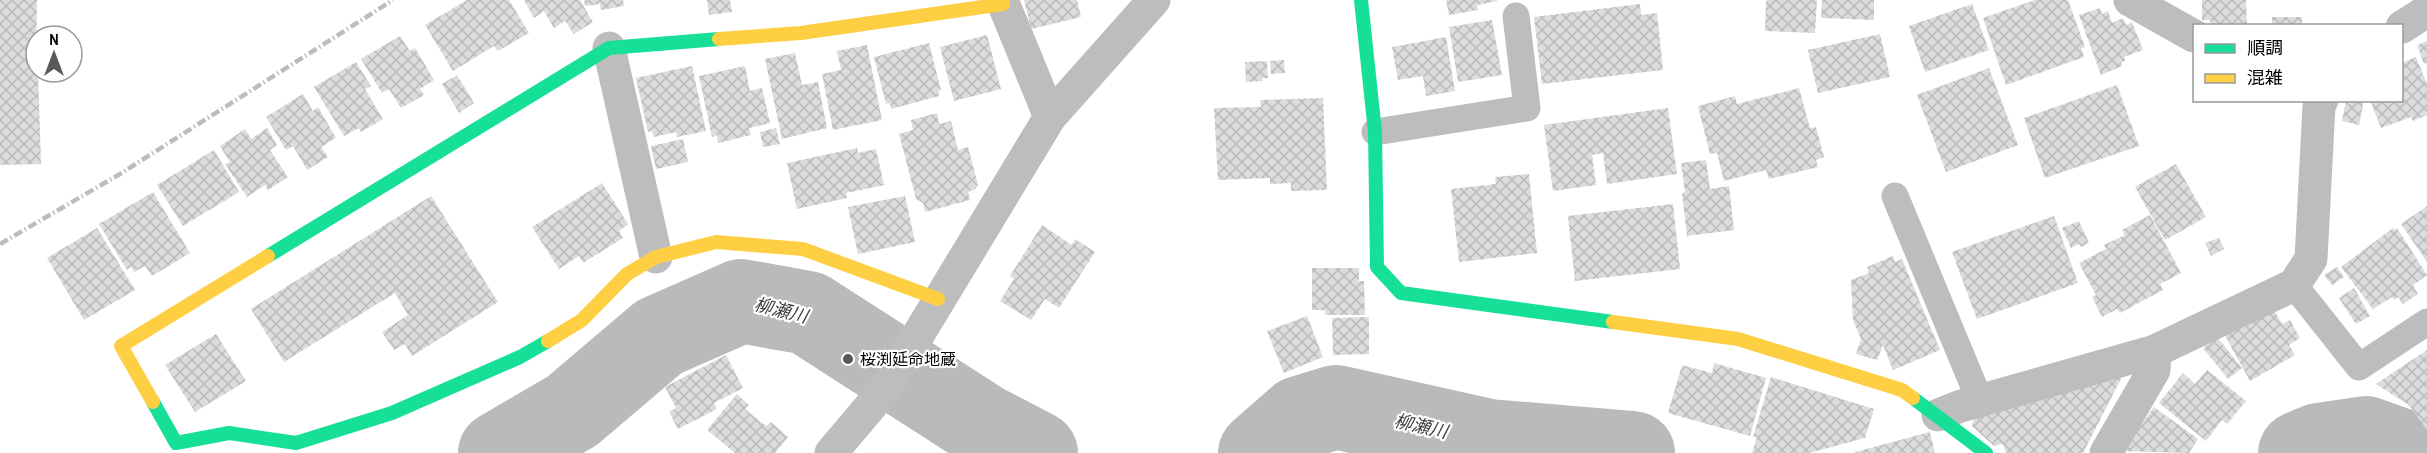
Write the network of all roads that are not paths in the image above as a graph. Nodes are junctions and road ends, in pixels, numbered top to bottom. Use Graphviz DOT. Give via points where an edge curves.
graph roads {
  1 [pos="1154,0"];
  2 [pos="1361,0"];
  3 [pos="2130,0"];
  4 [pos="1002,2"];
  5 [pos="2427,11"];
  6 [pos="1516,16"];
  7 [pos="2403,26"];
  8 [pos="2193,35"];
  9 [pos="609,48"];
  10 [pos="2317,102"];
  11 [pos="1050,117"];
  12 [pos="1375,132"];
  13 [pos="1895,196"];
  14 [pos="656,257"];
  15 [pos="2294,285"];
  16 [pos="939,298"];
  17 [pos="2427,322"];
  18 [pos="2155,351"];
  19 [pos="1980,401"];
  20 [pos="1938,415"];
  21 [pos="831,453"];
  22 [pos="1986,453"];
  23 [pos="2106,453"];
  1 -- 11 [label="street"];
  2 -- 12 [label="street"];
  3 -- 8 [label="street"];
  4 -- 9 [label="street" via="801,33"];
  4 -- 11 [label="street"];
  5 -- 7 [label="street"];
  6 -- 12 [label="lane" via="1527,108"];
  9 -- 14 [label="street"];
  9 -- 14 [label="street" via="121,346 176,443 229,434 296,443 392,413 520,357 582,320 627,274"];
  10 -- 15 [label="street" via="2311,259"];
  11 -- 16 [label="street"];
  12 -- 20 [label="street" via="1377,267 1401,293 1738,339 1902,390"];
  13 -- 19 [label="lane"];
  14 -- 16 [label="street" via="716,242 803,249"];
  15 -- 17 [label="lane" via="2359,367"];
  15 -- 18 [label="street"];
  16 -- 21 [label="street" via="886,388"];
  18 -- 19 [label="street"];
  18 -- 23 [label="street" via="2154,370"];
  19 -- 20 [label="street"];
  20 -- 22 [label="street"];
}
